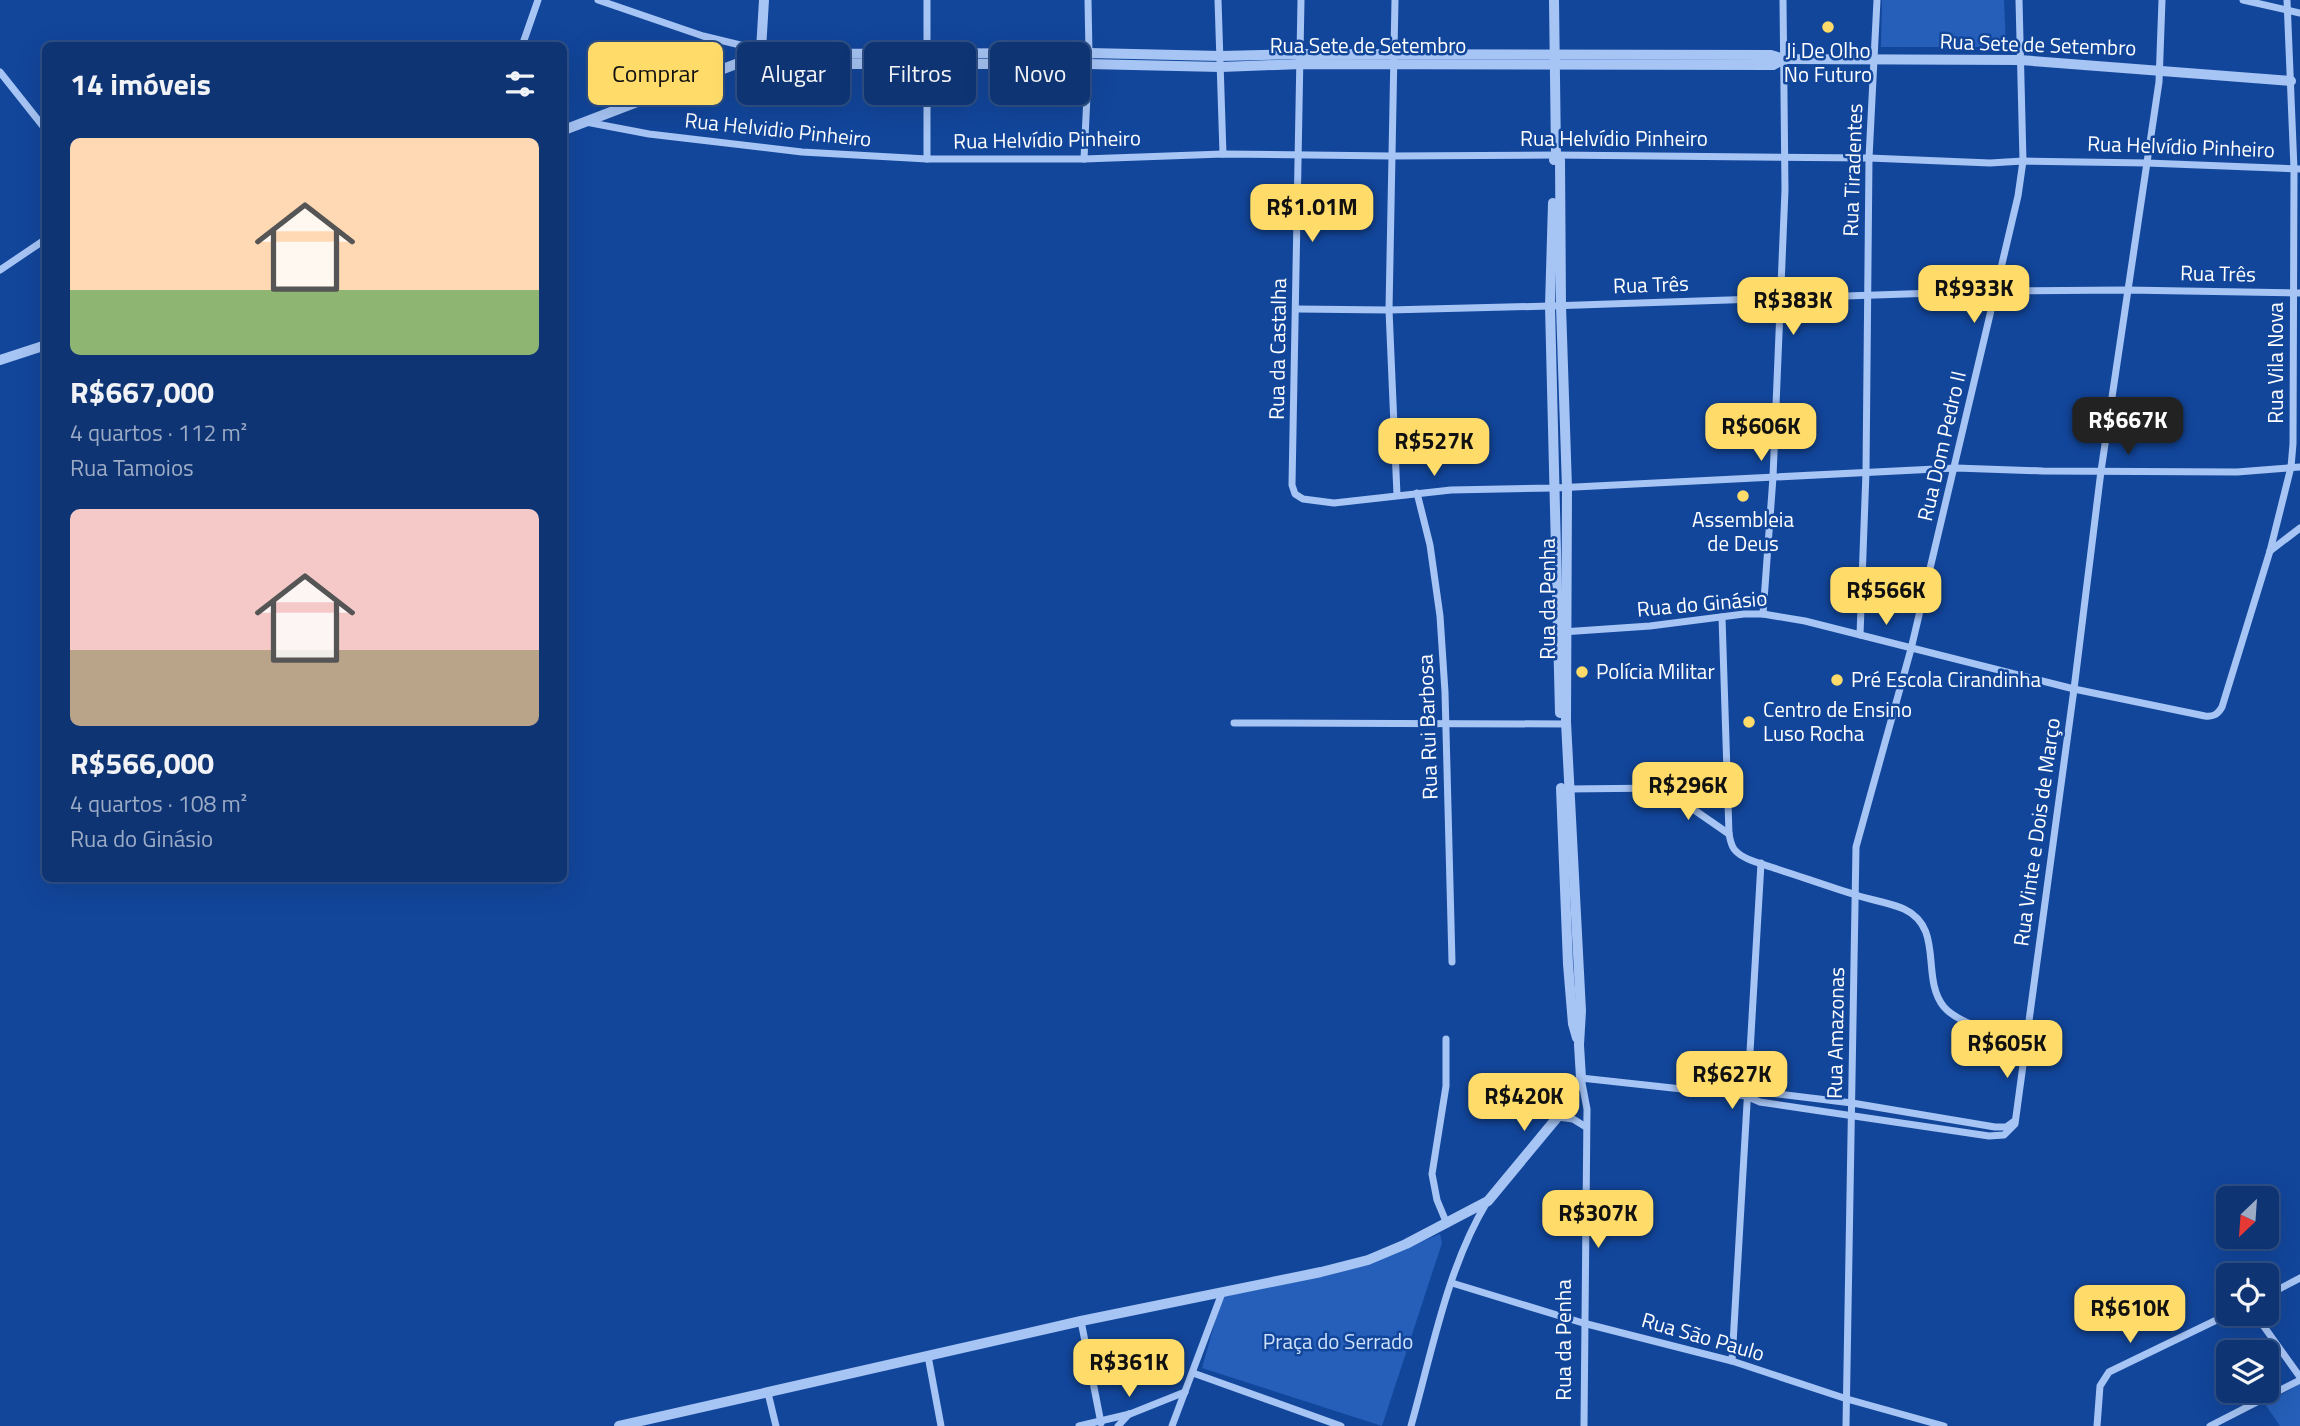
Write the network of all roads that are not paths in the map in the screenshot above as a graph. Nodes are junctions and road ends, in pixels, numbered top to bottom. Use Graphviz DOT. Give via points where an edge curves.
graph roads {
  1 [pos="538,0"];
  2 [pos="598,0"];
  3 [pos="764,0"];
  4 [pos="927,0"];
  5 [pos="1088,0"];
  6 [pos="1218,0"];
  7 [pos="1301,0"];
  8 [pos="1395,0"];
  9 [pos="1554,0"];
  10 [pos="1783,0"];
  11 [pos="1877,0"];
  12 [pos="2019,0"];
  13 [pos="2162,0"];
  14 [pos="2243,0"];
  15 [pos="2287,0"];
  16 [pos="2287,10"];
  17 [pos="2300,13"];
  18 [pos="523,42"];
  19 [pos="760,42"];
  20 [pos="928,42"];
  21 [pos="1089,42"];
  22 [pos="737,45"];
  23 [pos="1393,54"];
  24 [pos="1090,58"];
  25 [pos="1301,59"];
  26 [pos="1784,59"];
  27 [pos="1874,59"];
  28 [pos="1463,60"];
  29 [pos="1555,60"];
  30 [pos="2021,60"];
  31 [pos="737,62"];
  32 [pos="1221,62"];
  33 [pos="1393,66"];
  34 [pos="2160,69"];
  35 [pos="0,72"];
  36 [pos="2291,81"];
  37 [pos="928,105"];
  38 [pos="1087,105"];
  39 [pos="585,122"];
  40 [pos="42,125"];
  41 [pos="567,130"];
  42 [pos="1223,154"];
  43 [pos="1556,155"];
  44 [pos="1299,156"];
  45 [pos="1391,156"];
  46 [pos="1785,157"];
  47 [pos="1869,158"];
  48 [pos="928,159"];
  49 [pos="1084,159"];
  50 [pos="2023,161"];
  51 [pos="2147,163"];
  52 [pos="2297,169"];
  53 [pos="42,242"];
  54 [pos="0,270"];
  55 [pos="2126,290"];
  56 [pos="1996,291"];
  57 [pos="2297,292"];
  58 [pos="1867,295"];
  59 [pos="1781,297"];
  60 [pos="1556,306"];
  61 [pos="1297,309"];
  62 [pos="1390,310"];
  63 [pos="42,346"];
  64 [pos="0,360"];
  65 [pos="2291,467"];
  66 [pos="2300,467"];
  67 [pos="1956,468"];
  68 [pos="2101,471"];
  69 [pos="1866,472"];
  70 [pos="1773,477"];
  71 [pos="1555,488"];
  72 [pos="1567,488"];
  73 [pos="1417,493"];
  74 [pos="1397,495"];
  75 [pos="2300,528"];
  76 [pos="2271,547"];
  77 [pos="1763,614"];
  78 [pos="1722,617"];
  79 [pos="1562,632"];
  80 [pos="1860,635"];
  81 [pos="1912,649"];
  82 [pos="2074,689"];
  83 [pos="2216,715"];
  84 [pos="1234,723"];
  85 [pos="1446,725"];
  86 [pos="1563,725"];
  87 [pos="1663,788"];
  88 [pos="1564,789"];
  89 [pos="1727,792"];
  90 [pos="1729,834"];
  91 [pos="1761,863"];
  92 [pos="1854,895"];
  93 [pos="1452,962"];
  94 [pos="1446,1039"];
  95 [pos="2026,1044"];
  96 [pos="1581,1078"];
  97 [pos="1746,1096"];
  98 [pos="1852,1103"];
  99 [pos="1853,1115"];
  100 [pos="1558,1117"];
  101 [pos="2012,1124"];
  102 [pos="1587,1127"];
  103 [pos="1488,1201"];
  104 [pos="1447,1224"];
  105 [pos="2300,1278"];
  106 [pos="1452,1283"];
  107 [pos="2279,1289"];
  108 [pos="1222,1293"];
  109 [pos="2216,1320"];
  110 [pos="1081,1321"];
  111 [pos="1583,1322"];
  112 [pos="2263,1326"];
  113 [pos="928,1356"];
  114 [pos="1732,1361"];
  115 [pos="1193,1374"];
  116 [pos="2300,1379"];
  117 [pos="1185,1392"];
  118 [pos="768,1393"];
  119 [pos="1847,1399"];
  120 [pos="1130,1414"];
  121 [pos="1101,1424"];
  122 [pos="619,1426"];
  123 [pos="776,1426"];
  124 [pos="941,1426"];
  125 [pos="1079,1426"];
  126 [pos="1118,1426"];
  127 [pos="1172,1426"];
  128 [pos="1341,1426"];
  129 [pos="1411,1426"];
  130 [pos="1584,1426"];
  131 [pos="1846,1426"];
  132 [pos="1944,1426"];
  133 [pos="2097,1426"];
  134 [pos="2210,1426"];
  1 -- 18 [label="street"];
  2 -- 22 [label="street, Rua Sete de Setembro"];
  3 -- 19 [label="street"];
  4 -- 20 [label="street"];
  5 -- 21 [label="street"];
  6 -- 32 [label="street"];
  7 -- 25 [label="street, Rua da Castalha"];
  8 -- 23 [label="street"];
  9 -- 29 [label="street, Rua da Penha"];
  10 -- 26 [label="street"];
  11 -- 27 [label="street, Rua Tiradentes"];
  12 -- 30 [label="street, Rua Dom Pedro II"];
  13 -- 34 [label="street, Rua Vinte e Dois de Março"];
  14 -- 16 [label="street"];
  15 -- 16 [label="street, Rua Vila Nova"];
  16 -- 17 [label="street"];
  16 -- 36 [label="street, Rua Vila Nova"];
  23 -- 25 [label="street, Rua Sete de Setembro"];
  23 -- 28 [label="street, Rua Sete de Setembro"];
  23 -- 33 [label="street"];
  24 -- 32 [label="street, Rua Sete de Setembro"];
  25 -- 32 [label="street, Rua Sete de Setembro"];
  25 -- 33 [label="street, Rua Sete de Setembro"];
  25 -- 44 [label="street, Rua da Castalha"];
  26 -- 27 [label="street, Rua Sete de Setembro"];
  26 -- 29 [label="street, Rua Sete de Setembro" via="1771,55"];
  26 -- 46 [label="street"];
  27 -- 30 [label="street, Rua Sete de Setembro"];
  27 -- 47 [label="street, Rua Tiradentes"];
  28 -- 29 [label="street, Rua Sete de Setembro"];
  28 -- 33 [label="street, Rua Sete de Setembro"];
  29 -- 43 [label="street, Rua da Penha"];
  30 -- 34 [label="street, Rua Sete de Setembro"];
  30 -- 50 [label="street, Rua Dom Pedro II"];
  31 -- 39 [label="street"];
  32 -- 42 [label="street"];
  33 -- 45 [label="street"];
  34 -- 36 [label="street, Rua Sete de Setembro"];
  34 -- 51 [label="street, Rua Vinte e Dois de Março"];
  35 -- 40 [label="street"];
  36 -- 52 [label="street, Rua Vila Nova"];
  37 -- 48 [label="street"];
  38 -- 49 [label="street"];
  39 -- 41 [label="street"];
  39 -- 48 [label="street, Rua Helvidio Pinheiro" via="802,152"];
  42 -- 44 [label="street, Rua Helvídio Pinheiro"];
  42 -- 49 [label="street, Rua Helvídio Pinheiro"];
  43 -- 45 [label="street, Rua Helvídio Pinheiro"];
  43 -- 46 [label="street, Rua Helvídio Pinheiro"];
  43 -- 60 [label="street, Rua da Penha"];
  44 -- 45 [label="street, Rua Helvídio Pinheiro"];
  44 -- 61 [label="street, Rua da Castalha"];
  45 -- 62 [label="street"];
  46 -- 47 [label="street, Rua Helvídio Pinheiro"];
  46 -- 59 [label="street"];
  47 -- 50 [label="street, Rua Helvídio Pinheiro"];
  47 -- 58 [label="street, Rua Tiradentes"];
  48 -- 49 [label="street, Rua Helvídio Pinheiro"];
  50 -- 51 [label="street, Rua Helvídio Pinheiro"];
  50 -- 56 [label="street, Rua Dom Pedro II"];
  51 -- 52 [label="street, Rua Helvídio Pinheiro"];
  51 -- 55 [label="street, Rua Vinte e Dois de Março"];
  52 -- 57 [label="street, Rua Vila Nova"];
  53 -- 54 [label="street"];
  55 -- 56 [label="street, Rua Três"];
  55 -- 57 [label="street, Rua Três"];
  55 -- 68 [label="street, Rua Vinte e Dois de Março"];
  56 -- 58 [label="street, Rua Três"];
  56 -- 67 [label="street, Rua Dom Pedro II"];
  57 -- 65 [label="street, Rua Vila Nova"];
  58 -- 59 [label="street, Rua Três"];
  58 -- 69 [label="street, Rua Tiradentes"];
  59 -- 60 [label="street, Rua Três"];
  59 -- 70 [label="street"];
  60 -- 62 [label="street, Rua Três"];
  60 -- 71 [label="street, Rua da Penha"];
  60 -- 72 [label="street, Rua da Penha"];
  61 -- 62 [label="street, Rua Três"];
  61 -- 74 [label="street, Rua da Castalha" via="1293,489 1303,499 1320,503"];
  62 -- 74 [label="street"];
  63 -- 64 [label="street"];
  65 -- 66 [label="street"];
  65 -- 68 [label="street" via="2237,472"];
  65 -- 76 [label="street, Rua Vila Nova"];
  67 -- 68 [label="street"];
  67 -- 69 [label="street"];
  67 -- 81 [label="street, Rua Dom Pedro II"];
  68 -- 82 [label="street, Rua Vinte e Dois de Março"];
  69 -- 70 [label="street"];
  69 -- 80 [label="street, Rua Tiradentes"];
  70 -- 72 [label="street"];
  70 -- 77 [label="street"];
  71 -- 72 [label="street"];
  71 -- 73 [label="street"];
  71 -- 79 [label="street, Rua da Penha"];
  72 -- 79 [label="street, Rua da Penha"];
  73 -- 74 [label="street"];
  73 -- 85 [label="street, Rua Rui Barbosa" via="1437,591"];
  75 -- 76 [label="street"];
  76 -- 83 [label="street, Rua Vila Nova"];
  77 -- 78 [label="street, Rua do Ginásio"];
  77 -- 80 [label="street, Rua do Ginásio"];
  78 -- 79 [label="street, Rua do Ginásio"];
  78 -- 89 [label="street"];
  79 -- 86 [label="street, Rua da Penha"];
  80 -- 81 [label="street, Rua do Ginásio"];
  81 -- 82 [label="street, Rua do Ginásio"];
  81 -- 92 [label="street, Rua Amazonas" via="1858,836"];
  82 -- 83 [label="street, Rua do Ginásio"];
  82 -- 95 [label="street, Rua Vinte e Dois de Março"];
  84 -- 85 [label="street"];
  85 -- 86 [label="street"];
  85 -- 93 [label="street, Rua Rui Barbosa"];
  86 -- 88 [label="street, Rua da Penha"];
  87 -- 88 [label="street"];
  87 -- 89 [label="street"];
  87 -- 90 [label="street"];
  88 -- 96 [label="street, Rua da Penha" via="1567,951"];
  89 -- 90 [label="street"];
  90 -- 91 [label="street" via="1740,855"];
  91 -- 92 [label="street"];
  91 -- 97 [label="street"];
  92 -- 95 [label="street" via="1902,908 1925,927 1936,991 1951,1013"];
  92 -- 98 [label="street, Rua Amazonas"];
  94 -- 104 [label="street" via="1446,1086 1432,1174"];
  95 -- 101 [label="street, Rua Vinte e Dois de Março"];
  96 -- 97 [label="street"];
  96 -- 100 [label="street"];
  96 -- 102 [label="street, Rua da Penha"];
  97 -- 98 [label="street" via="1762,1093"];
  97 -- 99 [label="street"];
  97 -- 114 [label="street"];
  98 -- 99 [label="street, Rua Amazonas"];
  98 -- 101 [label="street" via="1984,1126"];
  99 -- 101 [label="street" via="1989,1136 2004,1135"];
  99 -- 119 [label="street, Rua Amazonas"];
  100 -- 102 [label="street"];
  100 -- 103 [label="street"];
  102 -- 111 [label="street, Rua da Penha"];
  103 -- 104 [label="street"];
  103 -- 106 [label="street"];
  104 -- 108 [label="street" via="1368,1260"];
  105 -- 107 [label="street"];
  106 -- 111 [label="street, Rua São Paulo"];
  106 -- 129 [label="street"];
  108 -- 110 [label="street"];
  108 -- 115 [label="street"];
  109 -- 133 [label="street" via="2109,1372 2100,1386"];
  110 -- 113 [label="street"];
  110 -- 121 [label="street"];
  111 -- 114 [label="street, Rua São Paulo"];
  111 -- 130 [label="street, Rua da Penha"];
  112 -- 116 [label="street"];
  113 -- 118 [label="street"];
  113 -- 124 [label="street"];
  114 -- 119 [label="street, Rua São Paulo"];
  115 -- 117 [label="street"];
  115 -- 128 [label="street"];
  116 -- 134 [label="street"];
  117 -- 120 [label="street"];
  117 -- 127 [label="street"];
  118 -- 122 [label="street"];
  118 -- 123 [label="street"];
  119 -- 131 [label="street, Rua Amazonas"];
  119 -- 132 [label="street, Rua São Paulo"];
  120 -- 121 [label="street"];
  120 -- 126 [label="street"];
  121 -- 125 [label="street"];
}
